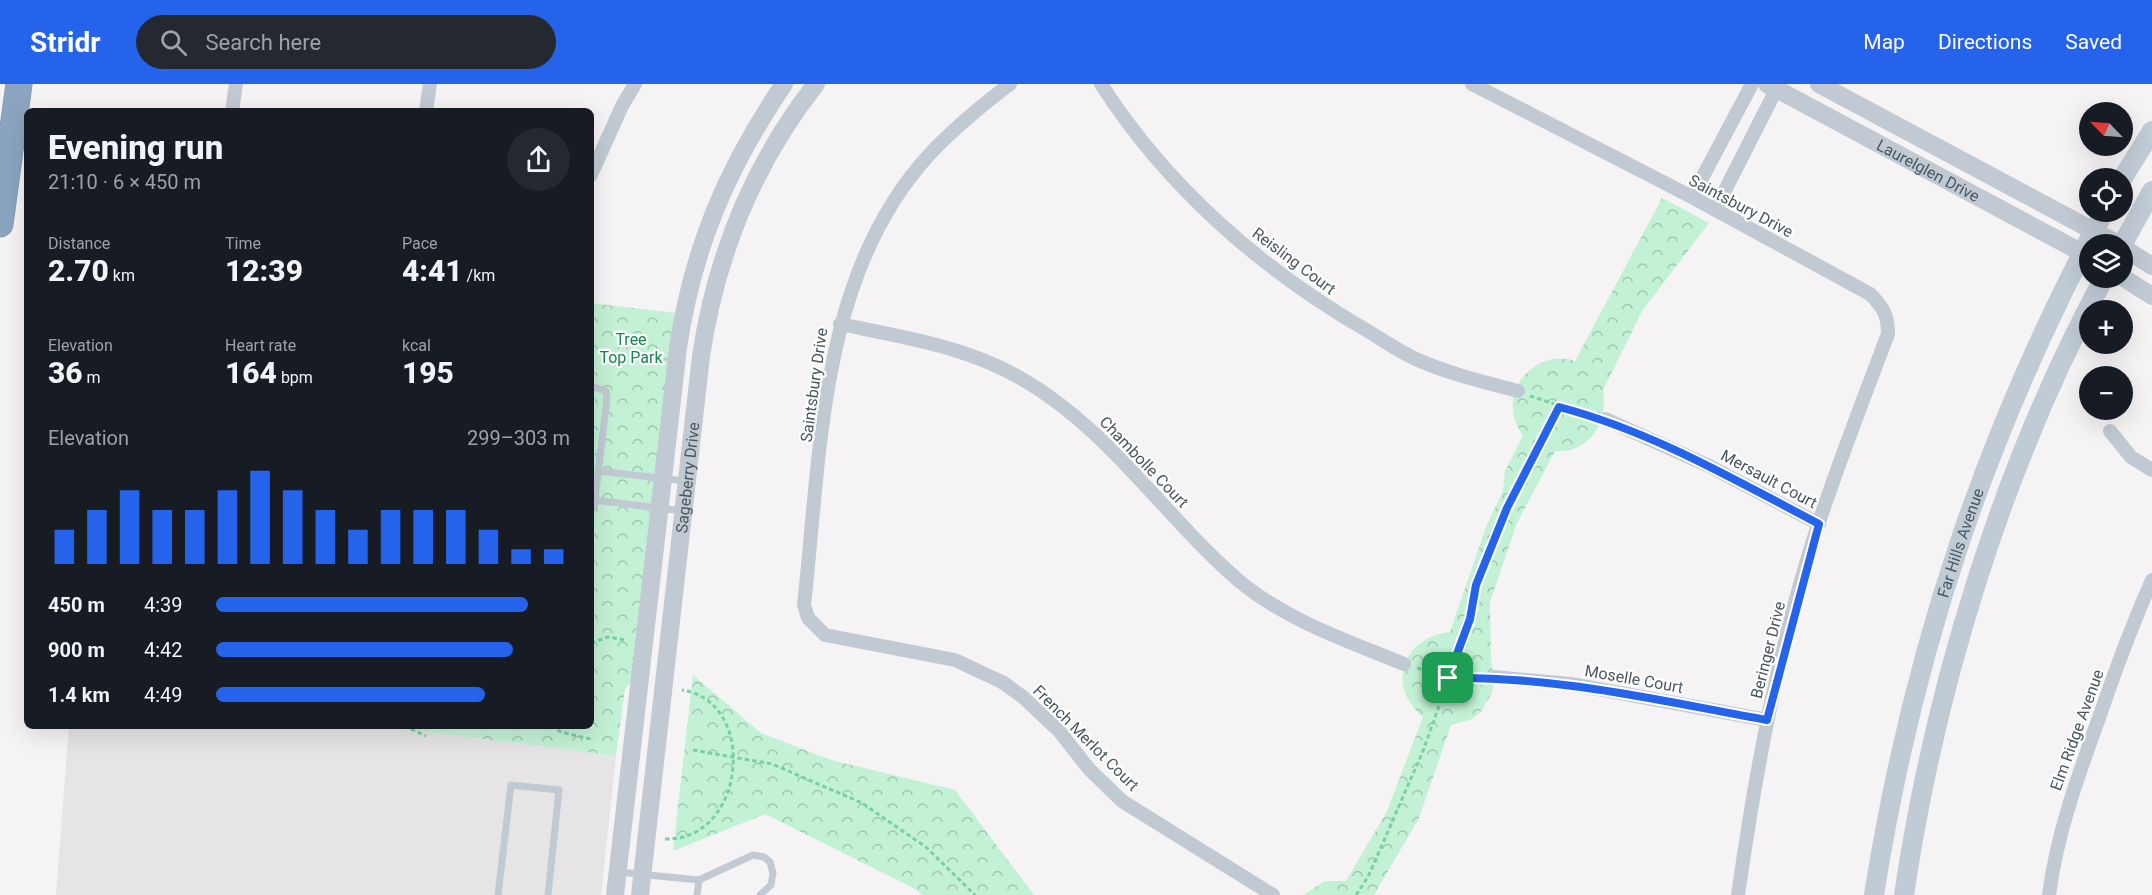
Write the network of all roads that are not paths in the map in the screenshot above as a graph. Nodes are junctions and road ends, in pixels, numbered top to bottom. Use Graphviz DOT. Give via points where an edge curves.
graph roads {
  1 [pos="19,84"];
  2 [pos="236,84"];
  3 [pos="430,84"];
  4 [pos="634,84"];
  5 [pos="784,84"];
  6 [pos="816,84"];
  7 [pos="1010,84"];
  8 [pos="1101,84"];
  9 [pos="1472,84"];
  10 [pos="1752,84"];
  11 [pos="1819,84"];
  12 [pos="1774,86"];
  13 [pos="232,108"];
  14 [pos="426,108"];
  15 [pos="2152,131"];
  16 [pos="594,168"];
  17 [pos="2129,168"];
  18 [pos="2152,191"];
  19 [pos="1692,197"];
  20 [pos="1715,210"];
  21 [pos="2099,222"];
  22 [pos="0,224"];
  23 [pos="2094,231"];
  24 [pos="2093,234"];
  25 [pos="2100,234"];
  26 [pos="2129,234"];
  27 [pos="2079,251"];
  28 [pos="2133,253"];
  29 [pos="2152,266"];
  30 [pos="2079,267"];
  31 [pos="2133,284"];
  32 [pos="2099,288"];
  33 [pos="2152,296"];
  34 [pos="840,324"];
  35 [pos="594,387"];
  36 [pos="1518,392"];
  37 [pos="1605,419"];
  38 [pos="1855,420"];
  39 [pos="2110,431"];
  40 [pos="2152,470"];
  41 [pos="598,471"];
  42 [pos="663,478"];
  43 [pos="687,481"];
  44 [pos="594,500"];
  45 [pos="659,508"];
  46 [pos="684,511"];
  47 [pos="1819,524"];
  48 [pos="2152,580"];
  49 [pos="825,635"];
  50 [pos="1404,664"];
  51 [pos="1494,677"];
  52 [pos="1767,720"];
  53 [pos="617,872"];
  54 [pos="642,874"];
  55 [pos="699,880"];
  56 [pos="498,895"];
  57 [pos="548,895"];
  58 [pos="615,895"];
  59 [pos="620,895"];
  60 [pos="640,895"];
  61 [pos="697,895"];
  62 [pos="760,895"];
  63 [pos="1273,895"];
  64 [pos="1738,895"];
  65 [pos="1874,895"];
  66 [pos="1904,895"];
  67 [pos="2049,895"];
  1 -- 22 [label="highway"];
  2 -- 13 [label="street"];
  3 -- 14 [label="street"];
  4 -- 16 [label="street"];
  5 -- 42 [label="street, Sageberry Drive" via="742,152 699,249 682,324"];
  6 -- 43 [label="street, Sageberry Drive" via="766,159 724,255 705,331"];
  7 -- 34 [label="street, Saintsbury Drive" via="974,111 927,156 897,196 862,259"];
  8 -- 36 [label="street, Reisling Court" via="1143,144 1210,215 1322,305 1416,359"];
  9 -- 19 [label="street, Saintsbury Drive"];
  10 -- 19 [label="street"];
  11 -- 23 [label="street, Laurelglen Drive"];
  12 -- 20 [label="street"];
  12 -- 27 [label="street, Laurelglen Drive"];
  15 -- 17 [label="main road"];
  18 -- 26 [label="main road"];
  19 -- 20 [label="street, Saintsbury Drive"];
  20 -- 38 [label="street, Saintsbury Drive" via="1870,294 1884,308 1888,334"];
  21 -- 23 [label="main road, Far Hills Avenue"];
  23 -- 24 [label="main road, Far Hills Avenue"];
  23 -- 25 [label="street, Laurelglen Drive"];
  28 -- 29 [label="street"];
  30 -- 65 [label="main road, Far Hills Avenue" via="2046,325 2006,414 1941,593 1894,774"];
  31 -- 33 [label="street"];
  32 -- 66 [label="main road, Far Hills Avenue" via="2049,391 1982,567 1935,735"];
  34 -- 49 [label="street, Saintsbury Drive" via="830,376 804,605 808,618"];
  34 -- 50 [label="street, Chambolle Court" via="951,347 1022,379 1085,425 1241,582 1305,622"];
  35 -- 41 [label="lane" via="606,391 607,399"];
  37 -- 47 [label="street, Mersault Court" via="1709,466"];
  38 -- 47 [label="street, Beringer Drive"];
  39 -- 40 [label="street" via="2131,457"];
  41 -- 42 [label="lane"];
  41 -- 44 [label="lane"];
  42 -- 43 [label="lane"];
  42 -- 45 [label="street, Sageberry Drive"];
  43 -- 46 [label="street, Sageberry Drive"];
  44 -- 45 [label="lane"];
  45 -- 46 [label="lane"];
  45 -- 53 [label="street, Sageberry Drive"];
  46 -- 54 [label="street, Sageberry Drive"];
  47 -- 52 [label="street, Beringer Drive"];
  48 -- 67 [label="street, Elm Ridge Avenue" via="2134,619 2070,798 2054,855"];
  49 -- 63 [label="street, French Merlot Court" via="956,660 1002,682 1060,732 1089,769 1122,801"];
  51 -- 52 [label="street, Moselle Court" via="1571,684"];
  52 -- 64 [label="street, Beringer Drive"];
  53 -- 54 [label="lane"];
  53 -- 58 [label="street, Sageberry Drive"];
  54 -- 55 [label="lane"];
  54 -- 60 [label="street, Sageberry Drive"];
  55 -- 61 [label="lane"];
  55 -- 62 [label="lane" via="753,855 764,857 774,873 771,885"];
  56 -- 57 [label="lane" via="511,785 559,790"];
  58 -- 59 [label="lane"];
}
